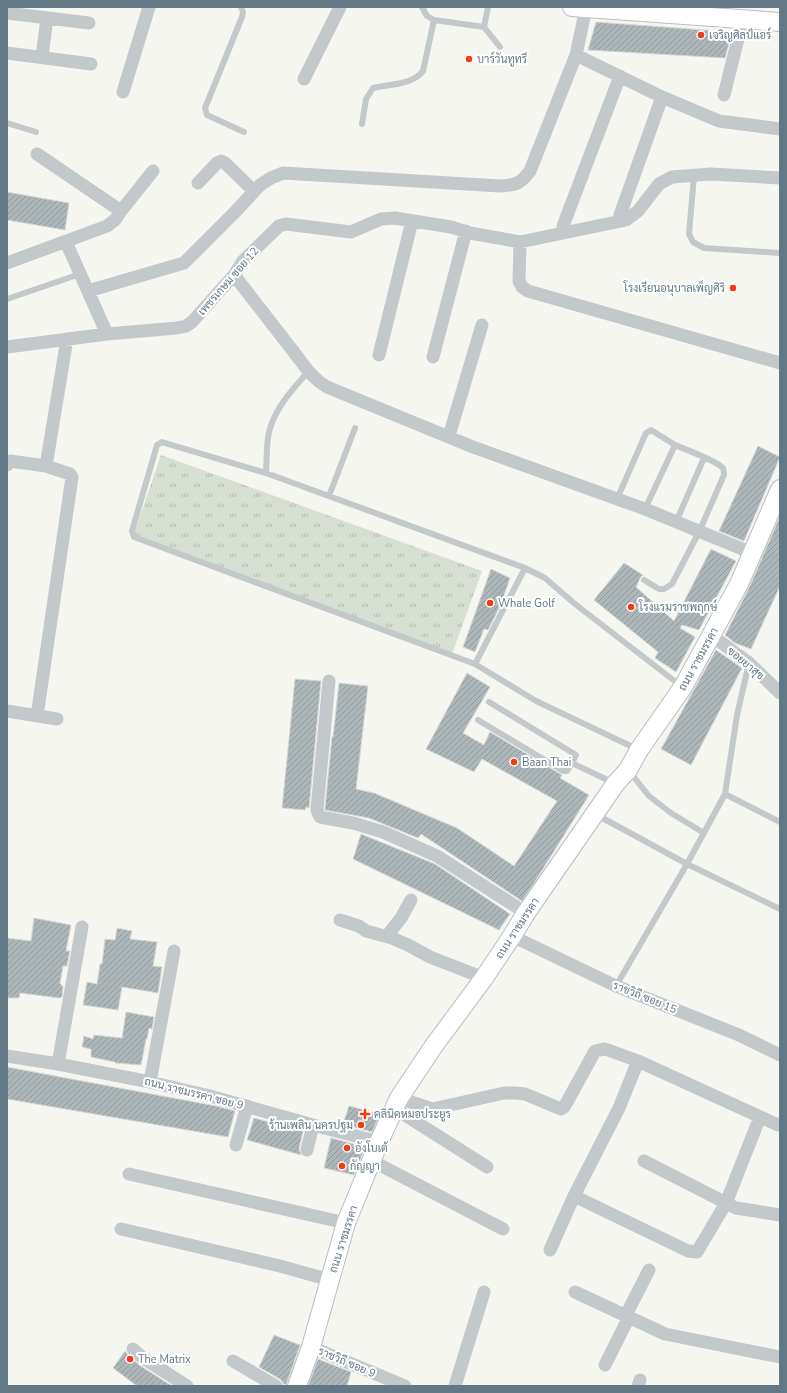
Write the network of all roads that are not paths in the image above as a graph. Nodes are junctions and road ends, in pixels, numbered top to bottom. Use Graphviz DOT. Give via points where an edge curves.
graph roads {
  1 [pos="149,7"];
  2 [pos="241,7"];
  3 [pos="340,7"];
  4 [pos="422,7"];
  5 [pos="488,7"];
  6 [pos="581,7"];
  7 [pos="670,10"];
  8 [pos="693,11"];
  9 [pos="7,13"];
  10 [pos="47,18"];
  11 [pos="743,19"];
  12 [pos="434,20"];
  13 [pos="780,22"];
  14 [pos="89,23"];
  15 [pos="484,27"];
  16 [pos="500,47"];
  17 [pos="7,53"];
  18 [pos="576,55"];
  19 [pos="42,57"];
  20 [pos="91,64"];
  21 [pos="620,76"];
  22 [pos="304,79"];
  23 [pos="123,92"];
  24 [pos="724,95"];
  25 [pos="662,97"];
  26 [pos="7,123"];
  27 [pos="362,124"];
  28 [pos="780,129"];
  29 [pos="36,132"];
  30 [pos="244,132"];
  31 [pos="38,154"];
  32 [pos="153,171"];
  33 [pos="694,176"];
  34 [pos="780,178"];
  35 [pos="198,183"];
  36 [pos="254,191"];
  37 [pos="121,211"];
  38 [pos="620,215"];
  39 [pos="412,221"];
  40 [pos="561,230"];
  41 [pos="466,231"];
  42 [pos="66,242"];
  43 [pos="520,242"];
  44 [pos="780,253"];
  45 [pos="7,263"];
  46 [pos="80,274"];
  47 [pos="234,275"];
  48 [pos="88,291"];
  49 [pos="7,298"];
  50 [pos="482,325"];
  51 [pos="107,334"];
  52 [pos="67,339"];
  53 [pos="7,347"];
  54 [pos="379,355"];
  55 [pos="433,357"];
  56 [pos="780,363"];
  57 [pos="308,372"];
  58 [pos="354,428"];
  59 [pos="449,436"];
  60 [pos="675,445"];
  61 [pos="704,458"];
  62 [pos="7,465"];
  63 [pos="46,466"];
  64 [pos="266,473"];
  65 [pos="780,488"];
  66 [pos="329,496"];
  67 [pos="617,499"];
  68 [pos="645,508"];
  69 [pos="676,522"];
  70 [pos="699,532"];
  71 [pos="752,553"];
  72 [pos="525,568"];
  73 [pos="644,580"];
  74 [pos="711,635"];
  75 [pos="749,663"];
  76 [pos="475,664"];
  77 [pos="328,681"];
  78 [pos="683,687"];
  79 [pos="779,688"];
  80 [pos="489,702"];
  81 [pos="7,711"];
  82 [pos="37,716"];
  83 [pos="57,719"];
  84 [pos="478,720"];
  85 [pos="639,750"];
  86 [pos="572,763"];
  87 [pos="628,770"];
  88 [pos="616,783"];
  89 [pos="725,794"];
  90 [pos="596,814"];
  91 [pos="780,822"];
  92 [pos="704,833"];
  93 [pos="687,864"];
  94 [pos="411,900"];
  95 [pos="780,909"];
  96 [pos="526,913"];
  97 [pos="340,920"];
  98 [pos="82,927"];
  99 [pos="387,936"];
  100 [pos="512,936"];
  101 [pos="174,950"];
  102 [pos="484,978"];
  103 [pos="616,986"];
  104 [pos="780,1055"];
  105 [pos="7,1056"];
  106 [pos="638,1061"];
  107 [pos="58,1064"];
  108 [pos="150,1082"];
  109 [pos="397,1103"];
  110 [pos="247,1106"];
  111 [pos="760,1117"];
  112 [pos="313,1125"];
  113 [pos="778,1125"];
  114 [pos="379,1142"];
  115 [pos="236,1145"];
  116 [pos="307,1150"];
  117 [pos="372,1161"];
  118 [pos="644,1161"];
  119 [pos="487,1167"];
  120 [pos="129,1174"];
  121 [pos="574,1196"];
  122 [pos="726,1203"];
  123 [pos="780,1215"];
  124 [pos="346,1222"];
  125 [pos="121,1229"];
  126 [pos="503,1229"];
  127 [pos="550,1250"];
  128 [pos="649,1270"];
  129 [pos="330,1280"];
  130 [pos="484,1292"];
  131 [pos="575,1292"];
  132 [pos="627,1316"];
  133 [pos="311,1347"];
  134 [pos="133,1350"];
  135 [pos="780,1357"];
  136 [pos="233,1361"];
  137 [pos="605,1365"];
  138 [pos="187,1386"];
  139 [pos="276,1386"];
  140 [pos="298,1386"];
  141 [pos="405,1386"];
  142 [pos="455,1386"];
  1 -- 23 [label="street"];
  2 -- 30 [label="lane" via="242,17 206,108 207,115"];
  3 -- 22 [label="street"];
  4 -- 12 [label="lane" via="427,16"];
  5 -- 15 [label="lane"];
  6 -- 7 [label="street"];
  6 -- 18 [label="street"];
  7 -- 8 [label="street"];
  8 -- 11 [label="street"];
  9 -- 10 [label="street"];
  10 -- 14 [label="street"];
  10 -- 19 [label="street"];
  11 -- 13 [label="street"];
  11 -- 24 [label="street"];
  12 -- 15 [label="lane"];
  12 -- 27 [label="lane" via="423,70 419,76 413,80 373,88 366,99"];
  15 -- 16 [label="lane"];
  17 -- 19 [label="street"];
  18 -- 21 [label="street"];
  18 -- 36 [label="street" via="530,171 523,180 514,185 283,173 271,178"];
  19 -- 20 [label="street"];
  21 -- 25 [label="street"];
  21 -- 40 [label="street"];
  25 -- 28 [label="street" via="719,122"];
  25 -- 38 [label="street"];
  26 -- 29 [label="lane"];
  31 -- 37 [label="street"];
  32 -- 37 [label="street"];
  33 -- 34 [label="street, เพชรเกษม ซอย 12" via="711,174"];
  33 -- 40 [label="street, เพชรเกษม ซอย 12" via="672,177 659,184 638,211 626,220"];
  33 -- 44 [label="lane" via="689,234 693,242 704,248"];
  35 -- 36 [label="street" via="221,161"];
  36 -- 48 [label="street" via="184,263"];
  37 -- 42 [label="street" via="107,226"];
  39 -- 41 [label="street, เพชรเกษม ซอย 12"];
  39 -- 47 [label="street, เพชรเกษม ซอย 12" via="382,219 351,232 286,224 279,226 244,261"];
  39 -- 54 [label="street"];
  40 -- 43 [label="street, เพชรเกษม ซอย 12"];
  41 -- 43 [label="street, เพชรเกษม ซอย 12"];
  41 -- 55 [label="street"];
  42 -- 45 [label="street"];
  42 -- 46 [label="street"];
  43 -- 56 [label="street" via="519,281 528,291"];
  46 -- 48 [label="street"];
  46 -- 49 [label="lane"];
  47 -- 51 [label="street, เพชรเกษม ซอย 12" via="186,326"];
  47 -- 57 [label="street"];
  48 -- 51 [label="street"];
  50 -- 59 [label="street"];
  51 -- 52 [label="street, เพชรเกษม ซอย 12"];
  52 -- 53 [label="street, เพชรเกษม ซอย 12"];
  52 -- 63 [label="street"];
  57 -- 59 [label="street" via="327,387"];
  57 -- 64 [label="lane" via="288,395 275,417 269,432"];
  58 -- 66 [label="lane"];
  59 -- 67 [label="street"];
  60 -- 61 [label="lane"];
  60 -- 67 [label="lane" via="651,430 646,433"];
  60 -- 68 [label="lane"];
  61 -- 69 [label="lane"];
  61 -- 70 [label="lane" via="722,467 724,475"];
  62 -- 63 [label="street" via="10,461"];
  63 -- 82 [label="street" via="72,477"];
  64 -- 66 [label="lane"];
  64 -- 76 [label="lane" via="159,442 132,531 133,536"];
  65 -- 71 [label="street, ถนน ราชมรรคา"];
  66 -- 72 [label="lane"];
  67 -- 68 [label="street"];
  68 -- 69 [label="street"];
  69 -- 70 [label="street"];
  70 -- 71 [label="street"];
  70 -- 73 [label="lane" via="672,584 664,589"];
  71 -- 74 [label="street, ถนน ราชมรรคา" via="739,584"];
  72 -- 76 [label="lane"];
  72 -- 78 [label="lane" via="545,578"];
  74 -- 75 [label="street, ซอยยาสุข"];
  74 -- 78 [label="street, ถนน ราชมรรคา"];
  75 -- 79 [label="street, ซอยยาสุข"];
  75 -- 89 [label="lane" via="737,715"];
  76 -- 85 [label="lane" via="536,701"];
  77 -- 96 [label="street" via="317,809 320,817 383,832 437,856"];
  78 -- 85 [label="street, ถนน ราชมรรคา"];
  80 -- 86 [label="lane" via="576,755"];
  81 -- 82 [label="street"];
  82 -- 83 [label="street"];
  84 -- 86 [label="lane" via="563,771 567,771"];
  85 -- 87 [label="street, ถนน ราชมรรคา"];
  86 -- 88 [label="lane"];
  87 -- 88 [label="street, ถนน ราชมรรคา"];
  87 -- 92 [label="lane" via="649,796"];
  88 -- 90 [label="street, ถนน ราชมรรคา"];
  89 -- 91 [label="lane"];
  89 -- 92 [label="lane"];
  90 -- 93 [label="lane"];
  90 -- 96 [label="street, ถนน ราชมรรคา"];
  92 -- 93 [label="lane"];
  93 -- 95 [label="lane"];
  93 -- 103 [label="lane"];
  94 -- 99 [label="street"];
  96 -- 100 [label="street, ถนน ราชมรรคา"];
  97 -- 99 [label="street" via="366,931"];
  98 -- 107 [label="street"];
  99 -- 102 [label="street" via="430,957"];
  100 -- 102 [label="street, ถนน ราชมรรคา"];
  100 -- 103 [label="street, ราชวิถี ซอย 15"];
  101 -- 108 [label="street"];
  102 -- 109 [label="street, ถนน ราชมรรคา" via="433,1047"];
  103 -- 104 [label="street, ราชวิถี ซอย 15" via="739,1035"];
  105 -- 107 [label="street, ถนน ราชมรรคา ซอย 9"];
  106 -- 109 [label="street" via="604,1049 595,1051 561,1109 515,1092 432,1109"];
  106 -- 111 [label="street"];
  106 -- 121 [label="street" via="619,1108"];
  107 -- 108 [label="street, ถนน ราชมรรคา ซอย 9"];
  108 -- 110 [label="street, ถนน ราชมรรคา ซอย 9"];
  109 -- 114 [label="street, ถนน ราชมรรคา"];
  109 -- 119 [label="street"];
  110 -- 112 [label="street, ถนน ราชมรรคา ซอย 9"];
  110 -- 115 [label="street"];
  111 -- 113 [label="street"];
  111 -- 122 [label="street"];
  112 -- 114 [label="street, ถนน ราชมรรคา ซอย 9"];
  112 -- 116 [label="street"];
  114 -- 117 [label="street, ถนน ราชมรรคา"];
  117 -- 124 [label="street, ถนน ราชมรรคา"];
  117 -- 126 [label="street"];
  118 -- 122 [label="street"];
  120 -- 124 [label="street"];
  121 -- 122 [label="street" via="694,1252 697,1252"];
  121 -- 127 [label="street"];
  122 -- 123 [label="street" via="736,1208"];
  124 -- 129 [label="street, ถนน ราชมรรคา"];
  125 -- 129 [label="street"];
  128 -- 132 [label="street"];
  129 -- 133 [label="street, ถนน ราชมรรคา"];
  130 -- 142 [label="street"];
  131 -- 132 [label="street"];
  132 -- 135 [label="street" via="665,1334"];
  132 -- 137 [label="street"];
  133 -- 140 [label="street, ถนน ราชมรรคา"];
  133 -- 141 [label="street, ราชวิถี ซอย 9"];
  134 -- 138 [label="street"];
  136 -- 139 [label="street"];
}
